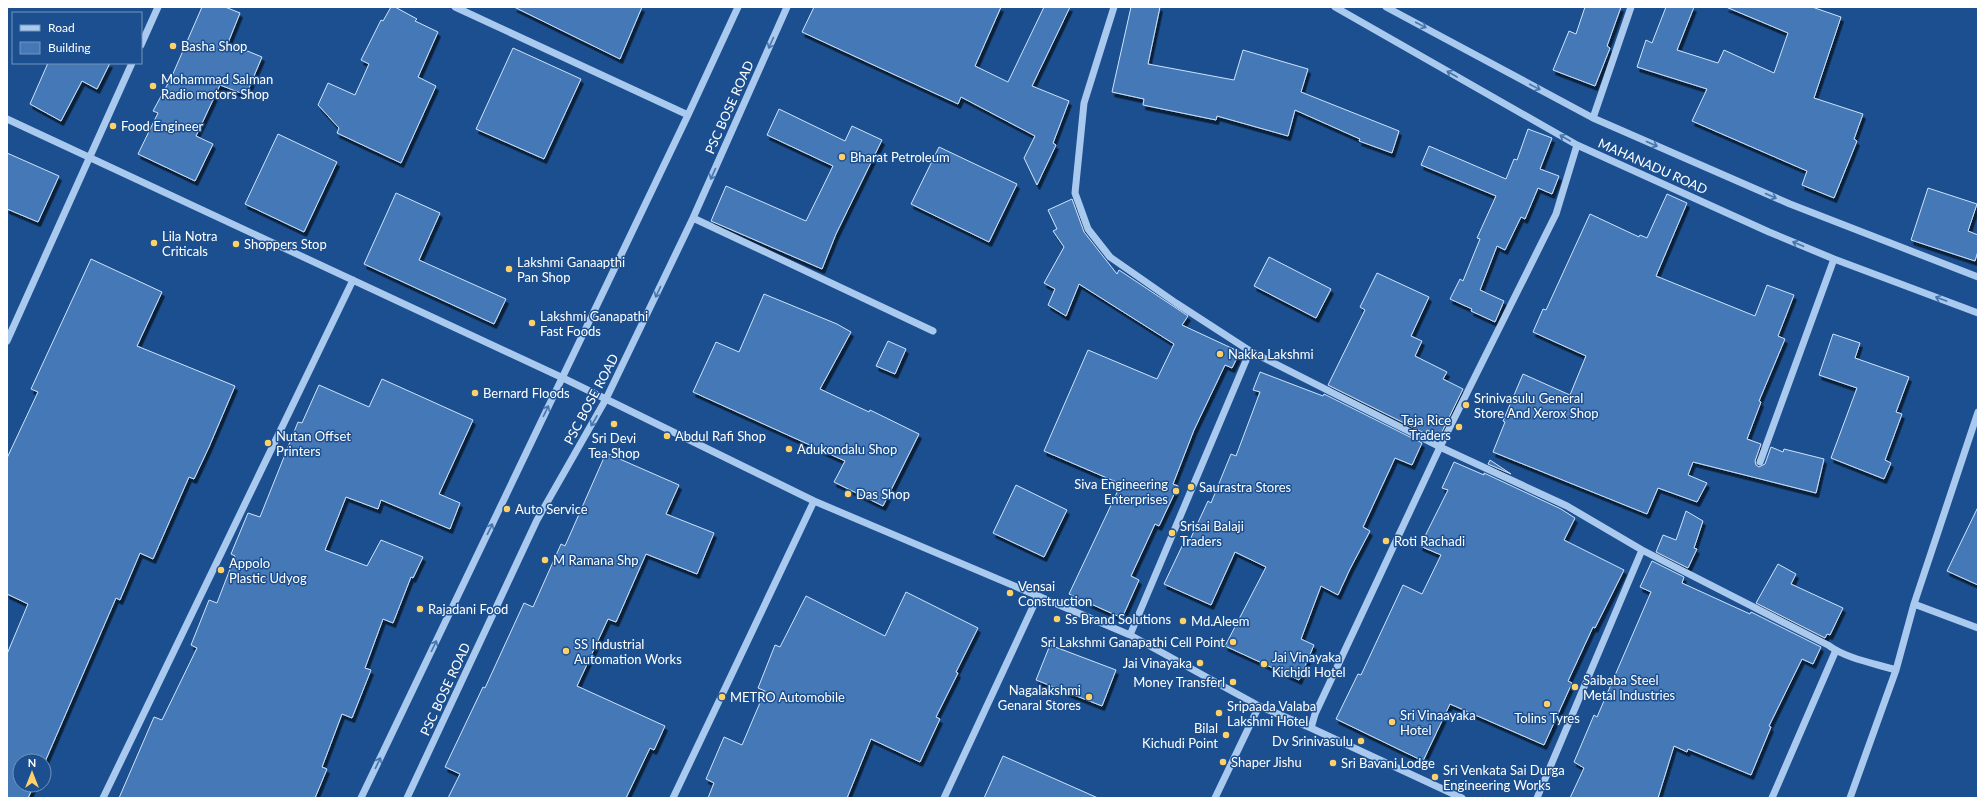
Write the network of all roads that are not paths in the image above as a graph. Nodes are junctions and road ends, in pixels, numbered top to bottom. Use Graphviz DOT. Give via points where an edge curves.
graph roads {
  1 [pos="158,7"];
  2 [pos="455,7"];
  3 [pos="738,7"];
  4 [pos="787,7"];
  5 [pos="1114,7"];
  6 [pos="1335,7"];
  7 [pos="1386,7"];
  8 [pos="1631,7"];
  9 [pos="142,43"];
  10 [pos="132,64"];
  11 [pos="688,115"];
  12 [pos="1593,118"];
  13 [pos="7,119"];
  14 [pos="1576,145"];
  15 [pos="89,157"];
  16 [pos="693,218"];
  17 [pos="1834,259"];
  18 [pos="1978,277"];
  19 [pos="352,280"];
  20 [pos="1978,313"];
  21 [pos="933,331"];
  22 [pos="7,341"];
  23 [pos="1250,351"];
  24 [pos="563,378"];
  25 [pos="606,399"];
  26 [pos="1978,412"];
  27 [pos="1440,447"];
  28 [pos="1760,462"];
  29 [pos="814,500"];
  30 [pos="1642,550"];
  31 [pos="1038,596"];
  32 [pos="1914,604"];
  33 [pos="1978,628"];
  34 [pos="1130,635"];
  35 [pos="1836,650"];
  36 [pos="1896,670"];
  37 [pos="1260,706"];
  38 [pos="1311,728"];
  39 [pos="103,798"];
  40 [pos="361,798"];
  41 [pos="407,798"];
  42 [pos="673,798"];
  43 [pos="944,798"];
  44 [pos="1215,798"];
  45 [pos="1462,798"];
  46 [pos="1538,798"];
  47 [pos="1772,798"];
  48 [pos="1850,798"];
  1 -- 9 [label="street"];
  2 -- 11 [label="street"];
  3 -- 11 [label="street"];
  4 -- 16 [label="street, PSC BOSE ROAD, one-way"];
  5 -- 23 [label="street" via="1084,103 1075,193 1088,229 1110,257"];
  14 -- 6 [label="street, MAHANADU ROAD, one-way"];
  7 -- 12 [label="street, MAHANADU ROAD, one-way"];
  8 -- 12 [label="street"];
  10 -- 15 [label="street"];
  11 -- 24 [label="street"];
  12 -- 18 [label="street, MAHANADU ROAD, one-way" via="1790,204"];
  13 -- 15 [label="street"];
  17 -- 14 [label="street, MAHANADU ROAD, one-way"];
  14 -- 27 [label="street" via="1556,214"];
  15 -- 19 [label="street"];
  15 -- 22 [label="street"];
  16 -- 21 [label="street"];
  16 -- 25 [label="street, PSC BOSE ROAD, one-way"];
  20 -- 17 [label="street, MAHANADU ROAD, one-way"];
  17 -- 28 [label="street"];
  19 -- 24 [label="street"];
  19 -- 39 [label="street"];
  23 -- 27 [label="street"];
  23 -- 34 [label="street"];
  24 -- 25 [label="street"];
  40 -- 24 [label="street, one-way"];
  25 -- 29 [label="street"];
  25 -- 41 [label="street, PSC BOSE ROAD, one-way" via="537,520"];
  26 -- 32 [label="street"];
  27 -- 30 [label="street" via="1555,500"];
  27 -- 38 [label="street" via="1318,707"];
  29 -- 31 [label="street"];
  29 -- 42 [label="street"];
  30 -- 35 [label="street"];
  30 -- 46 [label="street"];
  31 -- 34 [label="street"];
  31 -- 43 [label="street"];
  32 -- 33 [label="street"];
  32 -- 36 [label="street"];
  34 -- 37 [label="street"];
  35 -- 36 [label="street"];
  35 -- 47 [label="street"];
  36 -- 48 [label="street"];
  37 -- 38 [label="street"];
  37 -- 44 [label="street"];
  38 -- 45 [label="street"];
}
